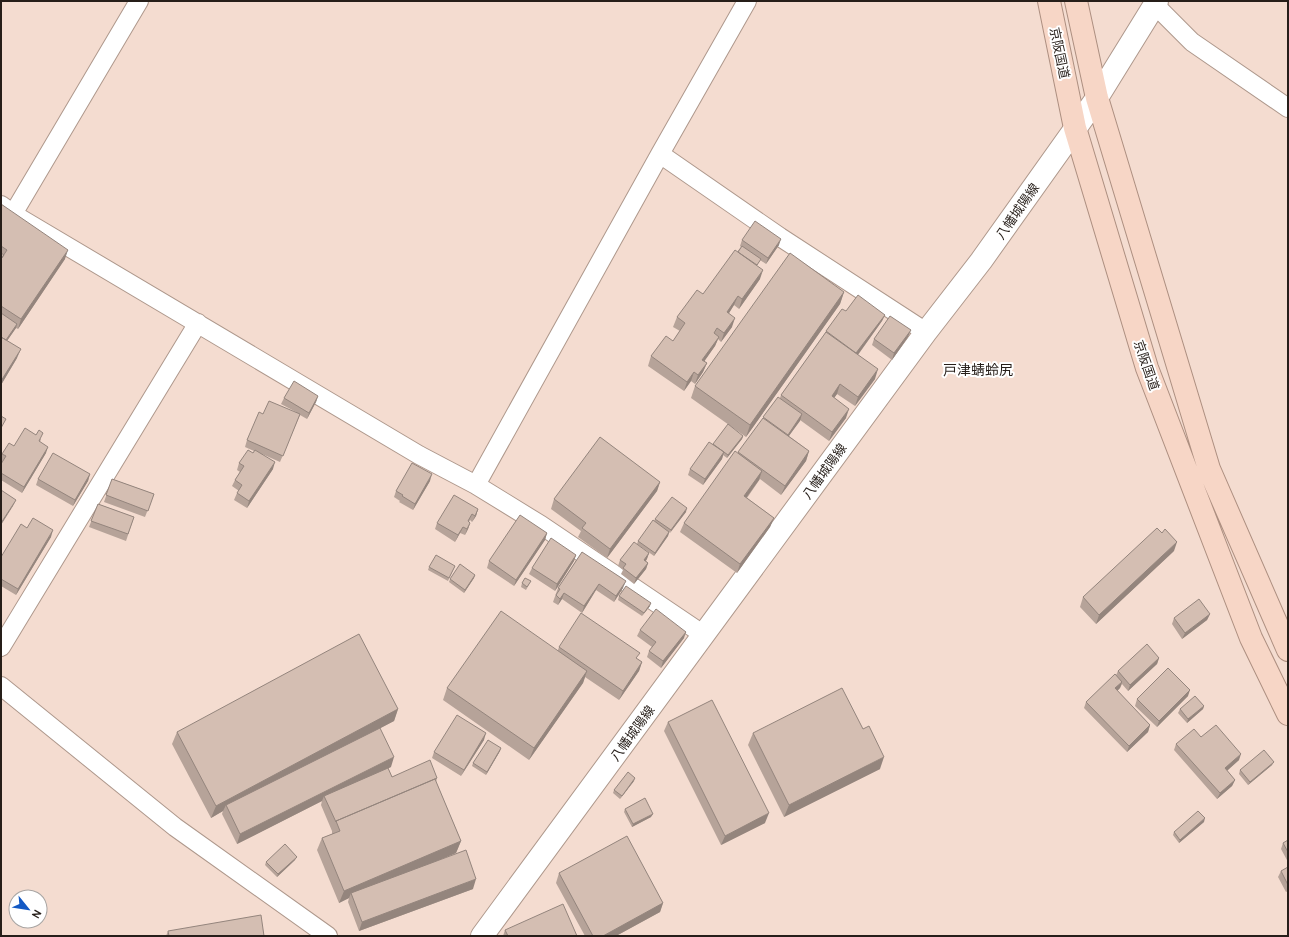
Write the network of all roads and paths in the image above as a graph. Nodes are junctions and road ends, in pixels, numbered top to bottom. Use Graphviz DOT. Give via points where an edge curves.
graph roads {
  1 [pos="139,1"];
  2 [pos="747,1"];
  3 [pos="1049,1"];
  4 [pos="1076,1"];
  5 [pos="1156,3"];
  6 [pos="1097,98"];
  7 [pos="1288,108"];
  8 [pos="1075,128"];
  9 [pos="660,154"];
  10 [pos="7,209"];
  11 [pos="198,323"];
  12 [pos="926,332"];
  13 [pos="476,485"];
  14 [pos="704,635"];
  15 [pos="1,647"];
  16 [pos="1288,650"];
  17 [pos="1,686"];
  18 [pos="1288,714"];
  19 [pos="328,936"];
  20 [pos="482,936"];
  1 -- 10 [label="street"];
  2 -- 9 [label="street"];
  3 -- 8 [label="highway, 京阪国道"];
  4 -- 6 [label="highway, 京阪国道"];
  5 -- 6 [label="main road, 八幡城陽線"];
  5 -- 7 [label="street" via="1192,42"];
  6 -- 8 [label="main road, 八幡城陽線"];
  6 -- 16 [label="highway, 京阪国道" via="1209,469"];
  8 -- 12 [label="main road, 八幡城陽線" via="981,261"];
  8 -- 18 [label="highway, 京阪国道" via="1147,368 1251,638"];
  9 -- 12 [label="street" via="780,237"];
  9 -- 13 [label="street"];
  10 -- 11 [label="street"];
  11 -- 13 [label="street" via="419,455"];
  11 -- 15 [label="street"];
  12 -- 14 [label="main road, 八幡城陽線"];
  13 -- 14 [label="street" via="542,525"];
  14 -- 20 [label="main road, 八幡城陽線"];
  17 -- 19 [label="street" via="175,827"];
}
